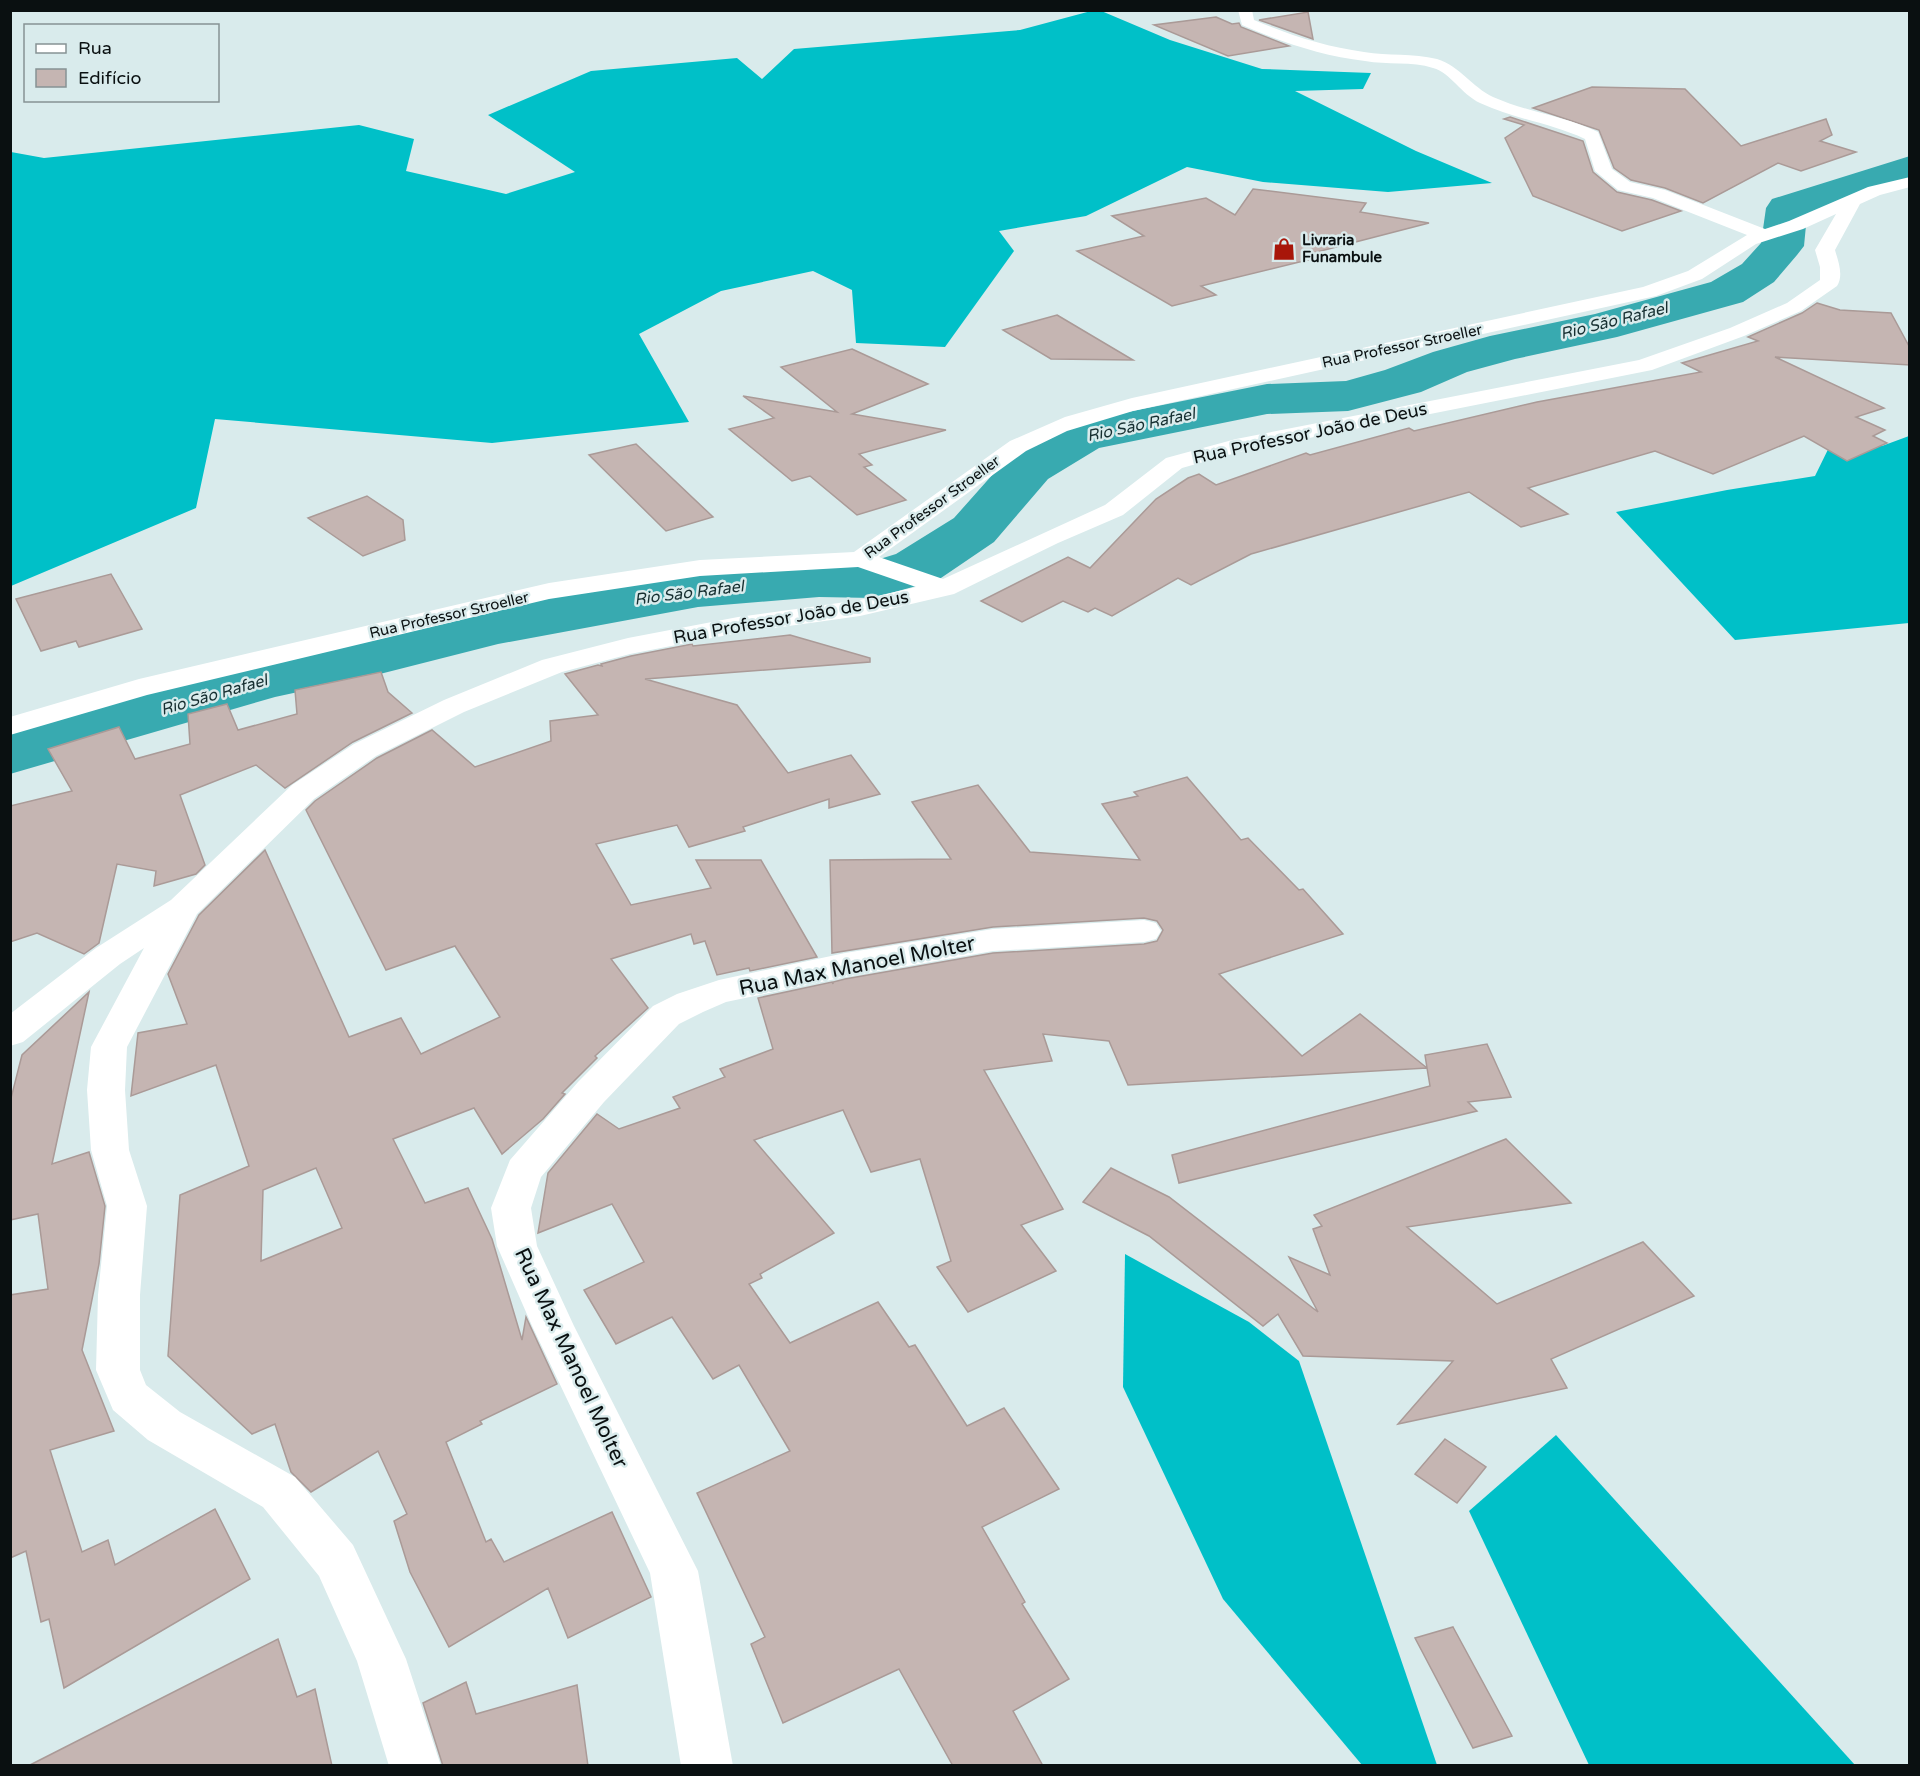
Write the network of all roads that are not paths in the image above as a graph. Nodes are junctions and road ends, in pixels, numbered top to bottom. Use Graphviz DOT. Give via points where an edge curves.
graph roads {
  1 [pos="1245,10"];
  2 [pos="1910,182"];
  3 [pos="1853,200"];
  4 [pos="1765,233"];
  5 [pos="860,559"];
  6 [pos="945,588"];
  7 [pos="10,726"];
  8 [pos="183,908"];
  9 [pos="1144,932"];
  10 [pos="10,1033"];
  11 [pos="415,1766"];
  12 [pos="707,1766"];
  1 -- 4 [label="street" via="1247,21 1294,40 1363,56 1448,67 1476,95 1522,113 1576,127 1592,136 1604,171 1624,186 1659,194"];
  2 -- 3 [label="street, Rua Professor Stroeller"];
  3 -- 4 [label="street, Rua Professor Stroeller" via="1796,225"];
  3 -- 6 [label="street, Rua Professor João de Deus" via="1825,250 1830,282 1794,307 1737,332 1644,365 1198,455 1159,473 1114,510"];
  4 -- 5 [label="street, Rua Professor Stroeller" via="1727,252 1695,275 1649,292 1132,405 1043,431"];
  5 -- 6 [label="street"];
  5 -- 7 [label="street, Rua Professor Stroeller" via="700,568 549,591 128,691"];
  6 -- 8 [label="street, Rua Professor João de Deus" via="860,608 628,646 552,666 454,706 365,750 303,792"];
  8 -- 10 [label="street, Rua Professor João de Deus" via="108,956"];
  8 -- 11 [label="street" via="109,1047 106,1090 111,1150 127,1206 119,1295 118,1370 129,1397 164,1426 279,1492 336,1561 381,1659"];
  9 -- 12 [label="street, Rua Max Manoel Molter" via="993,940 833,967 719,992 690,1003 666,1015 591,1092 524,1171 511,1208 517,1246 674,1571"];
}
